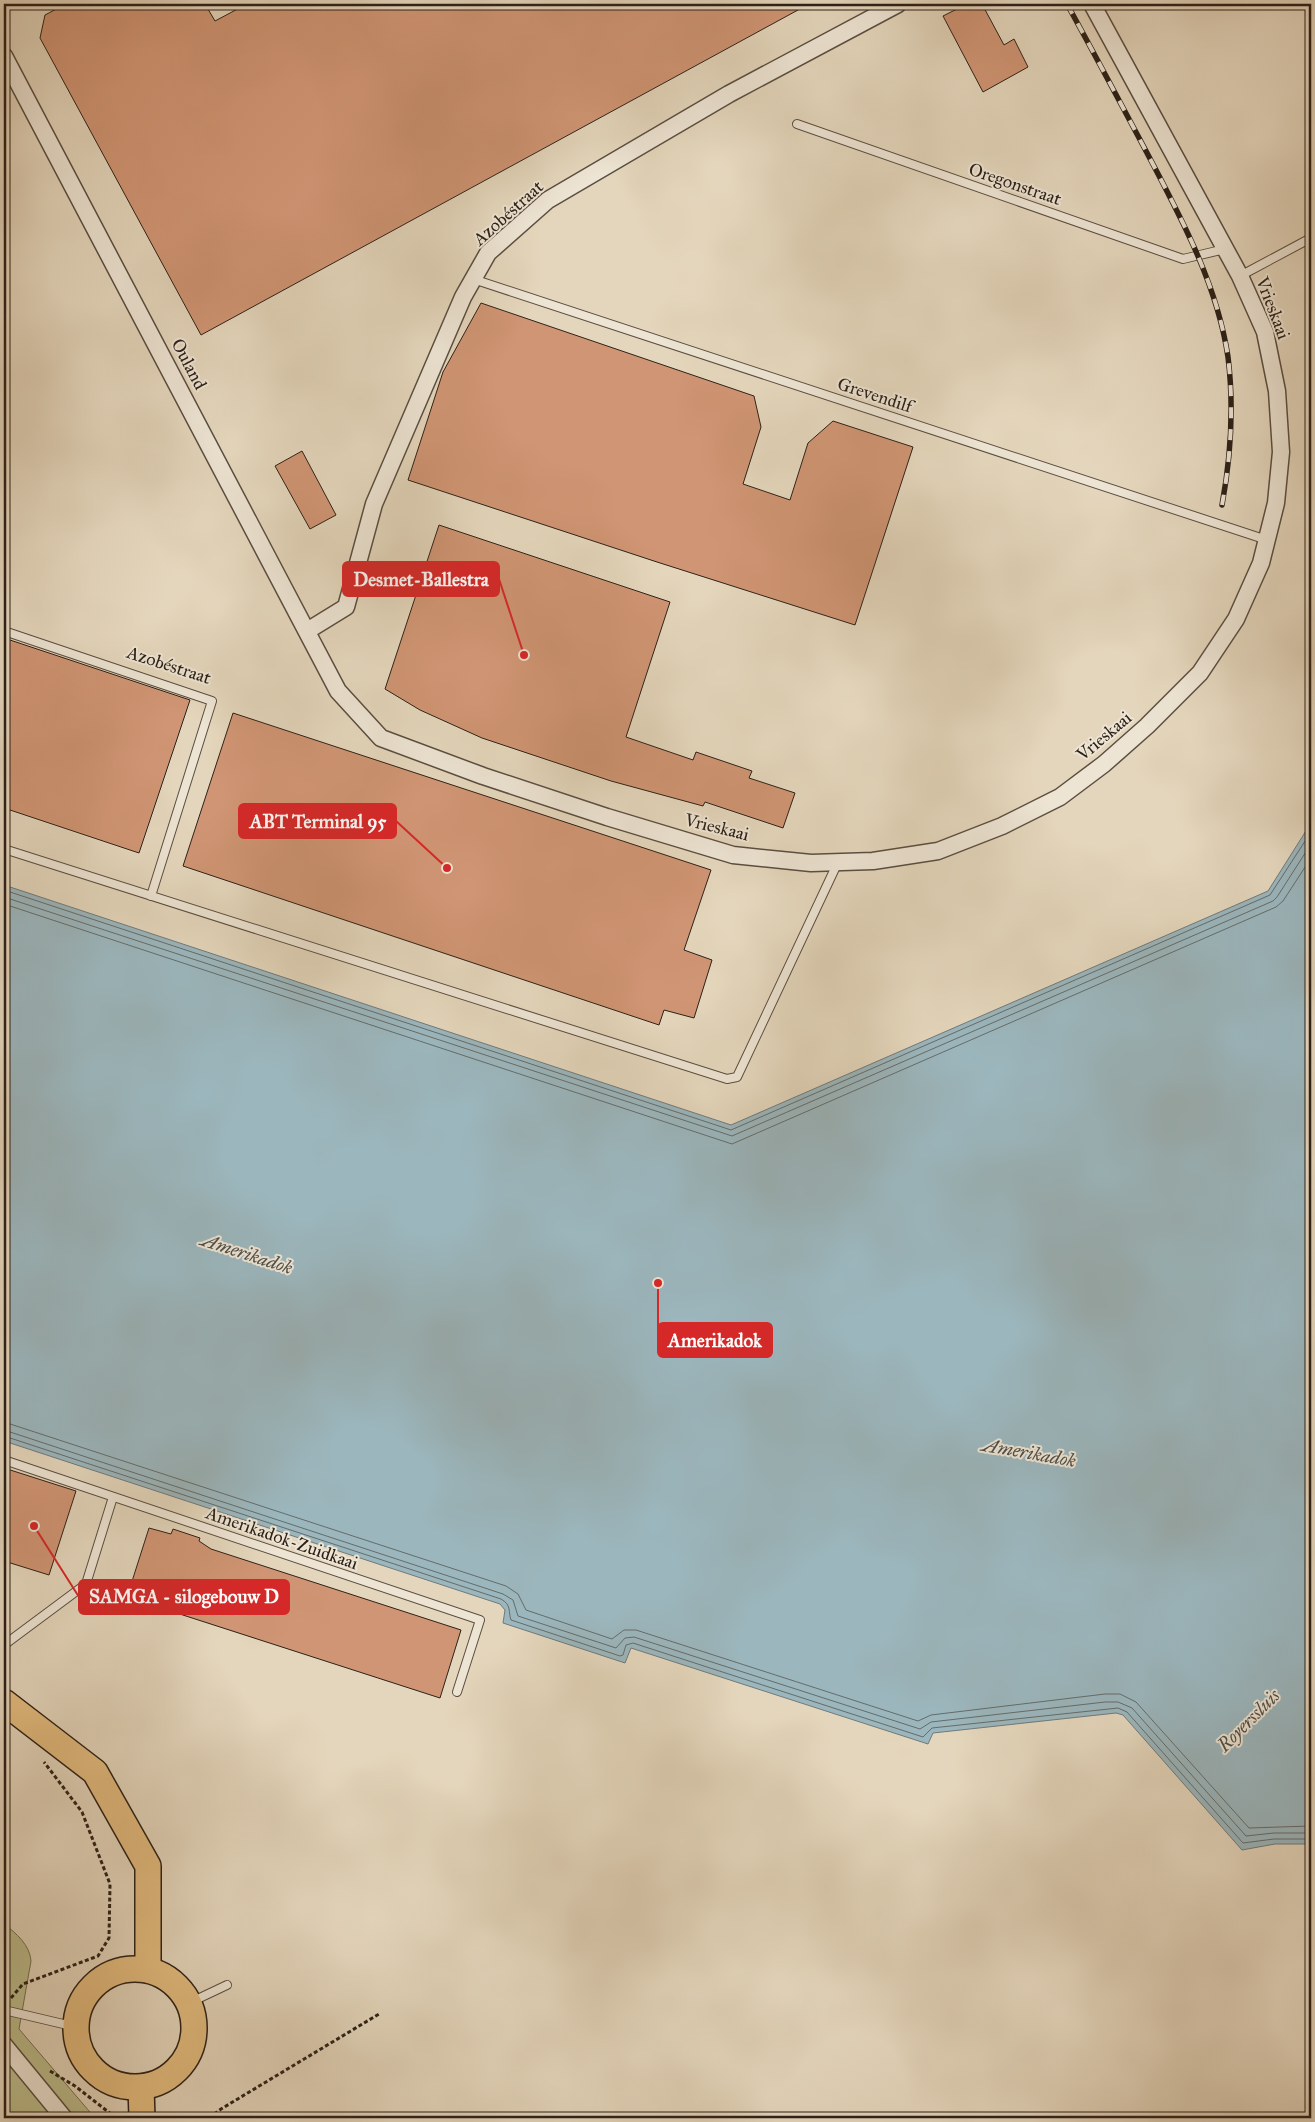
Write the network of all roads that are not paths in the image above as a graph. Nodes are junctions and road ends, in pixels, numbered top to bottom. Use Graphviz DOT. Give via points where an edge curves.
graph roads {
  1 [pos="898,4"];
  2 [pos="1092,4"];
  3 [pos="4,56"];
  4 [pos="797,124"];
  5 [pos="1311,238"];
  6 [pos="1225,249"];
  7 [pos="1240,276"];
  8 [pos="473,279"];
  9 [pos="1267,540"];
  10 [pos="4,631"];
  11 [pos="307,631"];
  12 [pos="338,691"];
  13 [pos="4,849"];
  14 [pos="838,862"];
  15 [pos="151,896"];
  16 [pos="4,1460"];
  17 [pos="113,1497"];
  18 [pos="4,1645"];
  19 [pos="457,1692"];
  20 [pos="4,1702"];
  21 [pos="148,1970"];
  22 [pos="228,1985"];
  23 [pos="189,2003"];
  24 [pos="4,2010"];
  25 [pos="76,2027"];
  26 [pos="4,2045"];
  27 [pos="142,2087"];
  28 [pos="64,2118"];
  29 [pos="142,2118"];
  1 -- 8 [label="street, Azobéstraat" via="729,94 548,200 488,253"];
  2 -- 6 [label="street, Vrieskaai"];
  3 -- 11 [label="street, Ouland"];
  4 -- 6 [label="lane, Oregonstraat" via="1183,259"];
  5 -- 7 [label="lane"];
  6 -- 7 [label="street, Vrieskaai"];
  7 -- 9 [label="street, Vrieskaai" via="1265,332 1277,390 1281,452 1276,503"];
  8 -- 9 [label="lane, Grevendilf"];
  8 -- 11 [label="street, Azobéstraat" via="374,504 346,607"];
  9 -- 14 [label="street, Vrieskaai" via="1261,563 1236,619 1200,673 1104,764 1060,797 1002,826 938,851 873,861"];
  10 -- 15 [label="lane, Azobéstraat" via="212,701"];
  11 -- 12 [label="street, Ouland"];
  12 -- 14 [label="street, Vrieskaai" via="381,738 482,776 733,855"];
  13 -- 15 [label="lane"];
  14 -- 15 [label="lane" via="738,1077 727,1079"];
  16 -- 17 [label="lane, Amerikadok-Zuidkaai"];
  17 -- 18 [label="lane" via="86,1584"];
  17 -- 19 [label="lane, Amerikadok-Zuidkaai" via="480,1620"];
  20 -- 21 [label="main road" via="95,1772 148,1866"];
  21 -- 23 [label="main road" via="165,1976"];
  21 -- 25 [label="main road" via="130,1968 112,1973 94,1984 82,2001"];
  22 -- 23 [label="lane"];
  23 -- 27 [label="main road" via="194,2020 194,2039 188,2056 177,2071 162,2081"];
  24 -- 25 [label="lane"];
  25 -- 27 [label="main road" via="77,2042 86,2062 101,2077 120,2086"];
  26 -- 28 [label="street"];
  27 -- 29 [label="main road"];
}
